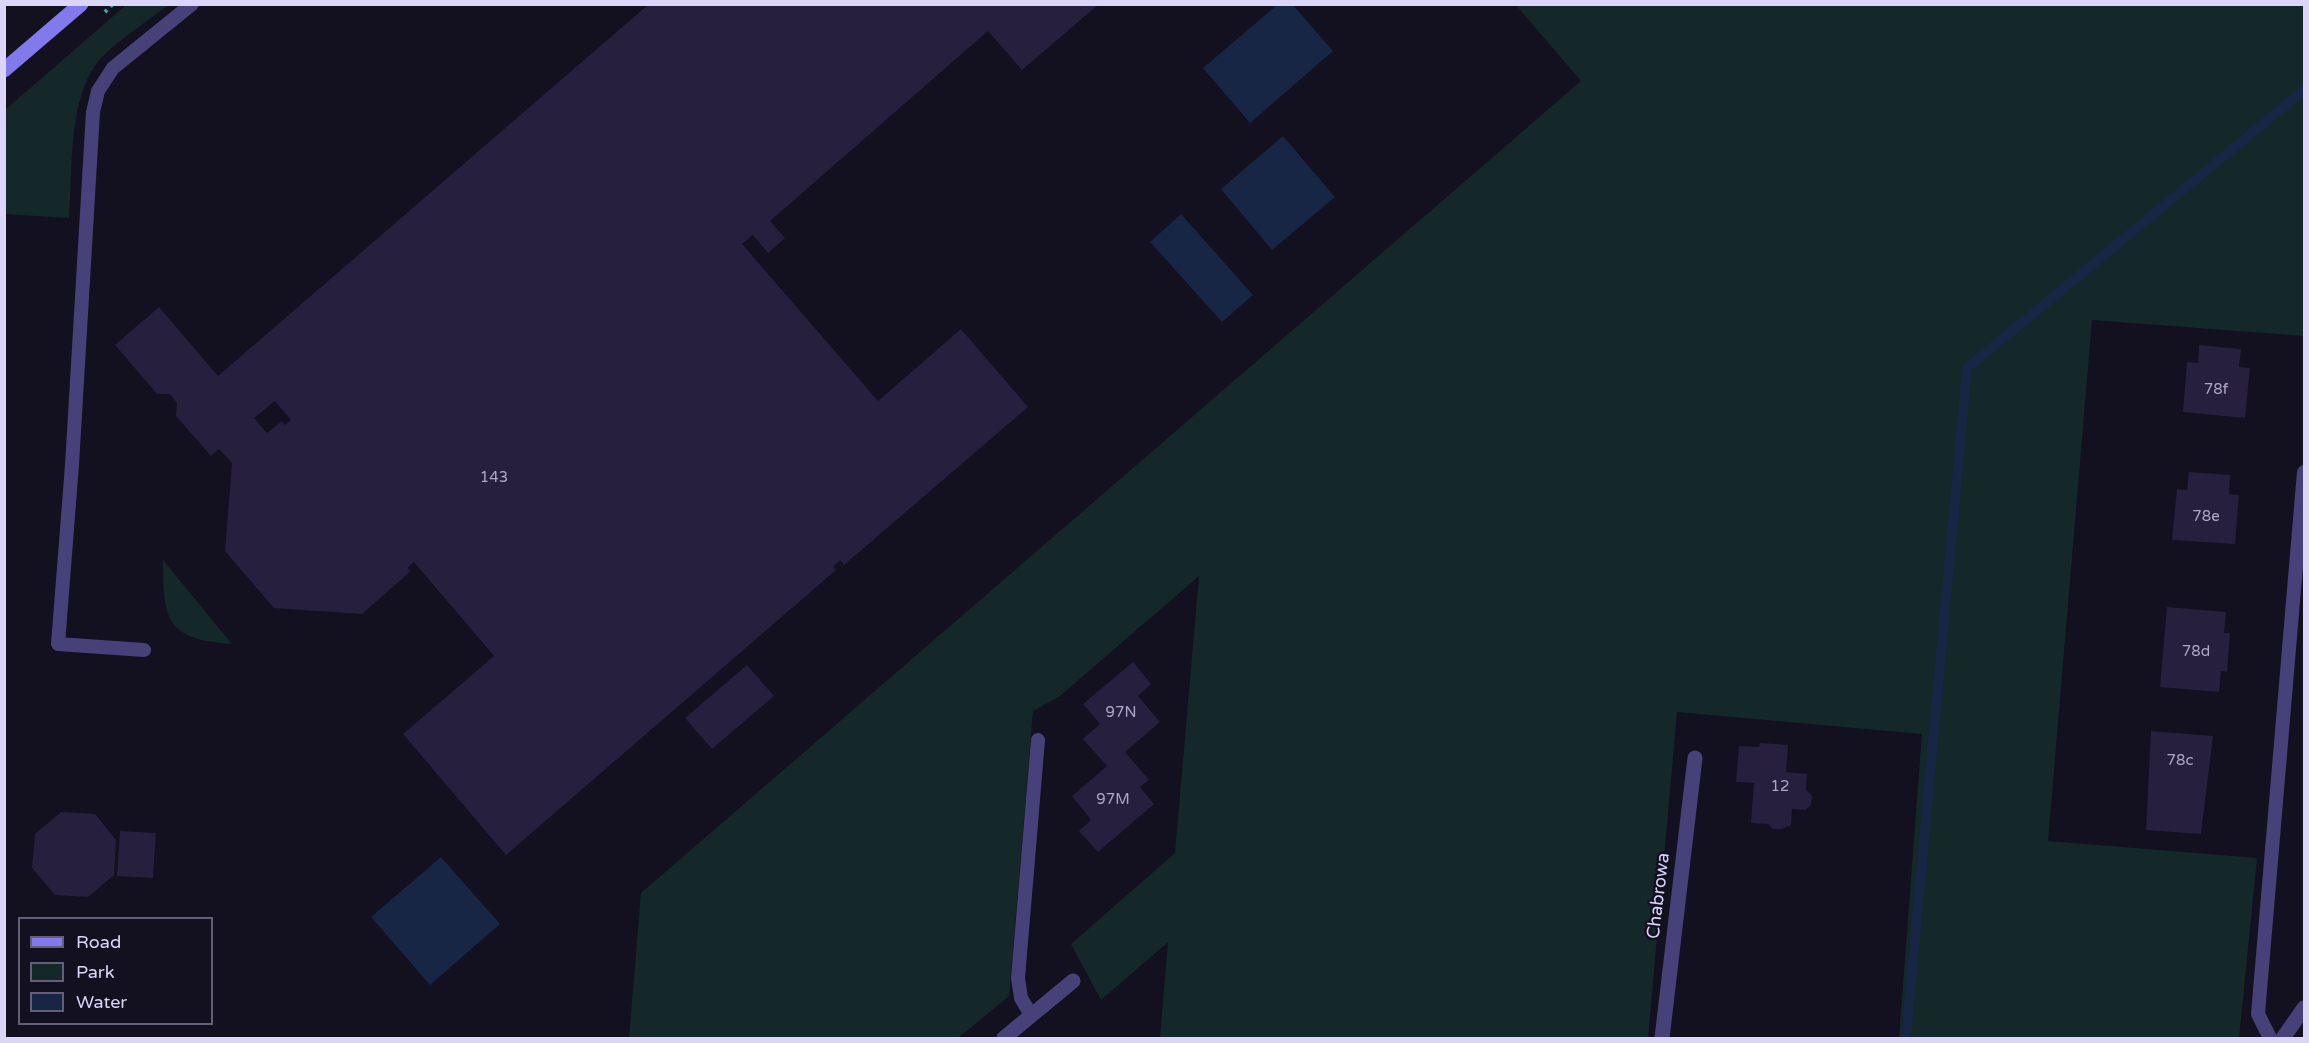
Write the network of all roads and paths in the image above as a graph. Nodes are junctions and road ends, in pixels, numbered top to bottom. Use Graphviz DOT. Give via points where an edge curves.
graph roads {
  1 [pos="81,4"];
  2 [pos="192,4"];
  3 [pos="4,70"];
  4 [pos="2304,472"];
  5 [pos="144,650"];
  6 [pos="1038,740"];
  7 [pos="1695,758"];
  8 [pos="1073,981"];
  9 [pos="2304,1008"];
  10 [pos="1031,1015"];
  11 [pos="1004,1038"];
  12 [pos="1662,1038"];
  13 [pos="2270,1038"];
  14 [pos="2283,1038"];
  1 -- 3 [label="street"];
  2 -- 5 [label="lane" via="112,68 98,91 93,112 58,644"];
  4 -- 13 [label="lane" via="2258,1014"];
  6 -- 10 [label="lane" via="1018,978 1021,998"];
  7 -- 12 [label="street, Chabrowa"];
  8 -- 10 [label="street"];
  9 -- 14 [label="street"];
  10 -- 11 [label="street"];
}
